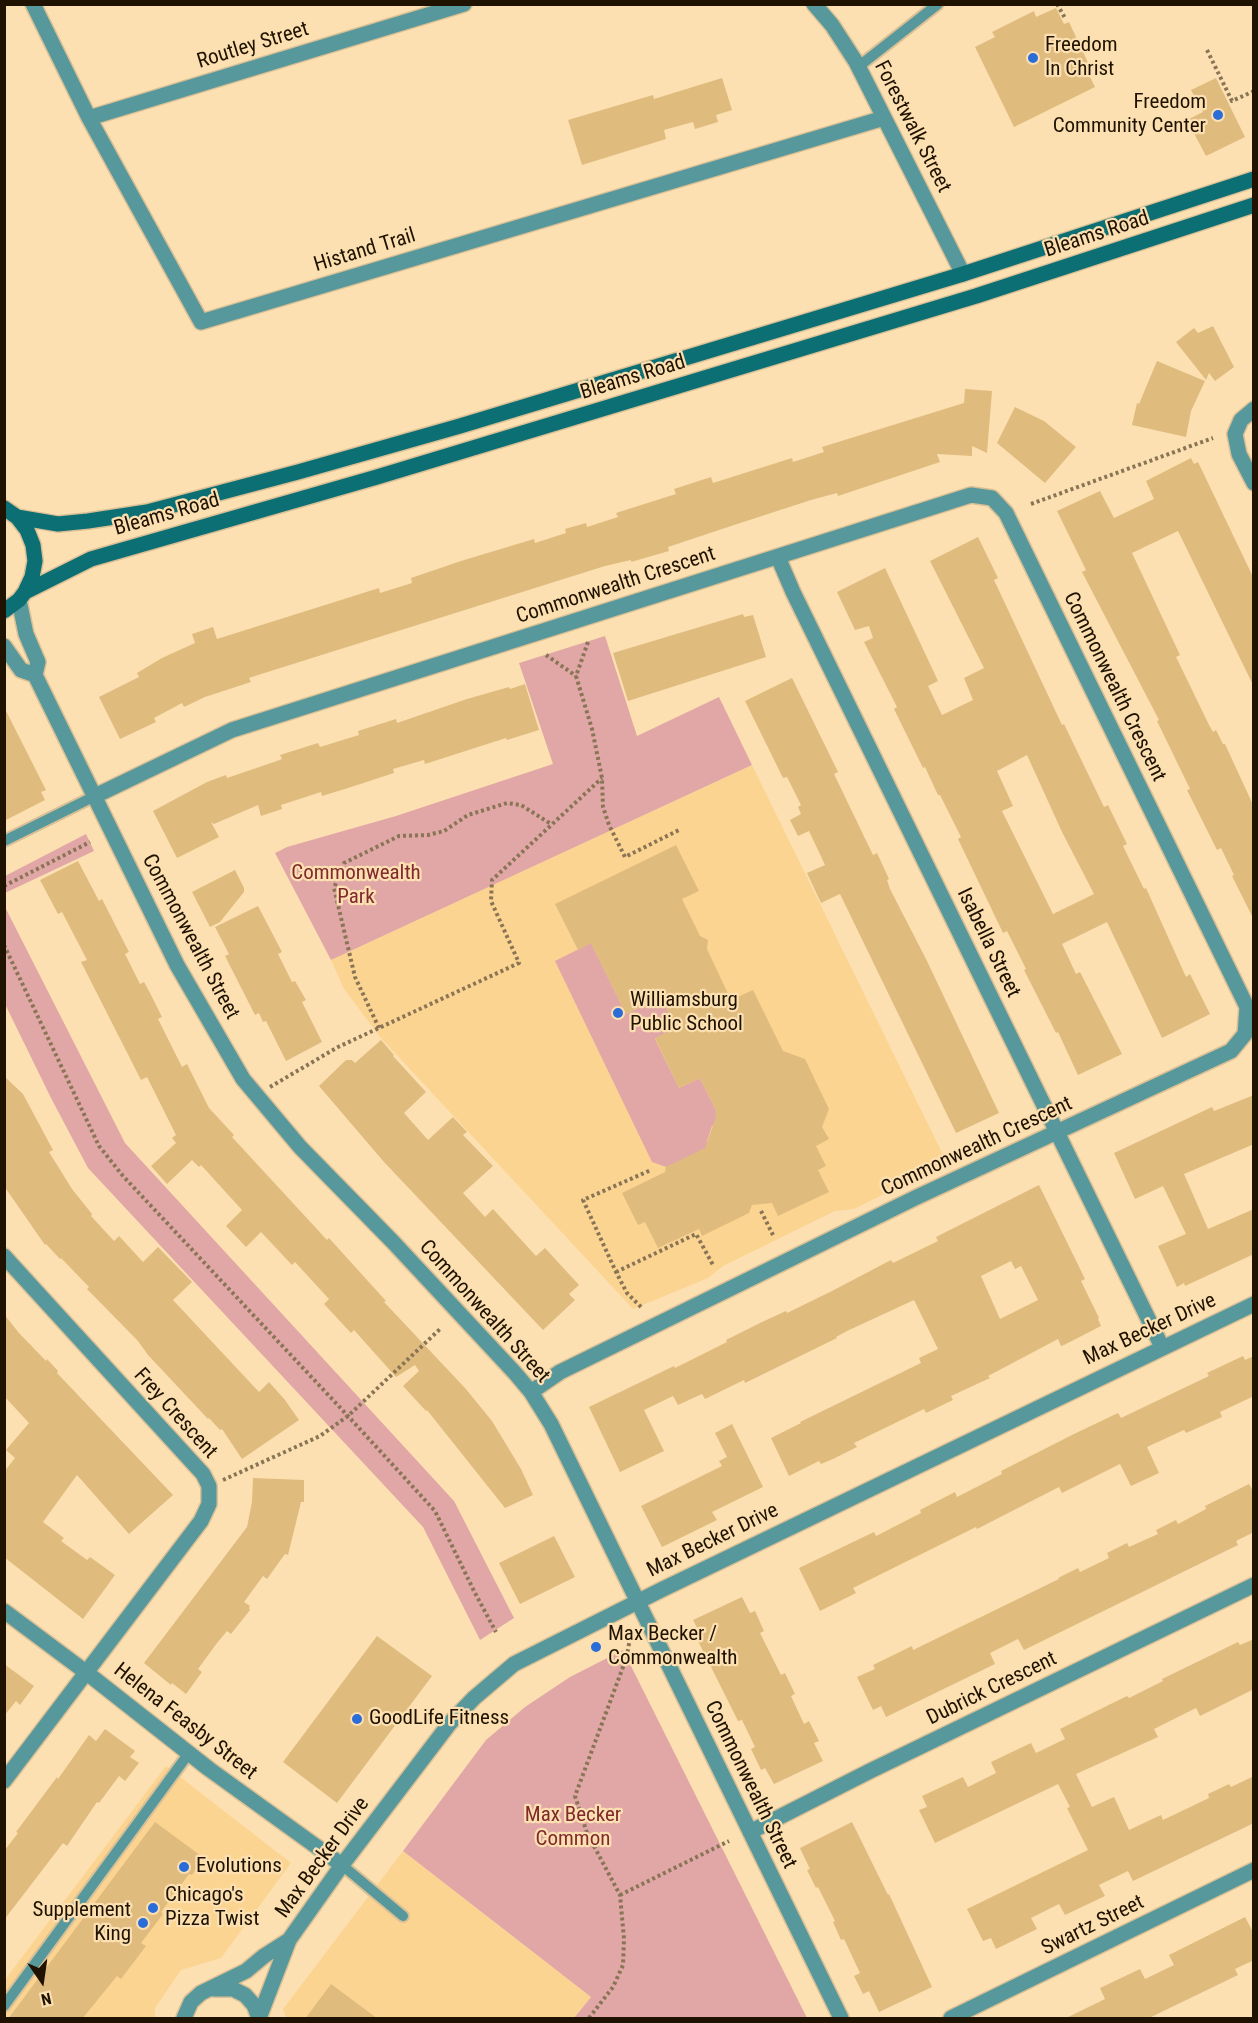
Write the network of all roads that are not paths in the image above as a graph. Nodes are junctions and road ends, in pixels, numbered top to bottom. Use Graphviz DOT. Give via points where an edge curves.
graph roads {
  1 [pos="33,4"];
  2 [pos="464,4"];
  3 [pos="814,4"];
  4 [pos="938,4"];
  5 [pos="858,67"];
  6 [pos="89,118"];
  7 [pos="884,118"];
  8 [pos="1254,179"];
  9 [pos="1254,206"];
  10 [pos="963,274"];
  11 [pos="1254,409"];
  12 [pos="1254,483"];
  13 [pos="11,513"];
  14 [pos="778,557"];
  15 [pos="22,596"];
  16 [pos="4,611"];
  17 [pos="4,646"];
  18 [pos="34,675"];
  19 [pos="95,796"];
  20 [pos="4,841"];
  21 [pos="1057,1133"];
  22 [pos="4,1256"];
  23 [pos="1254,1304"];
  24 [pos="1162,1347"];
  25 [pos="531,1392"];
  26 [pos="1254,1585"];
  27 [pos="637,1601"];
  28 [pos="4,1611"];
  29 [pos="87,1673"];
  30 [pos="189,1753"];
  31 [pos="4,1781"];
  32 [pos="750,1832"];
  33 [pos="342,1865"];
  34 [pos="1254,1870"];
  35 [pos="403,1916"];
  36 [pos="289,1940"];
  37 [pos="211,1989"];
  38 [pos="4,2006"];
  39 [pos="259,2018"];
  40 [pos="184,2019"];
  41 [pos="841,2019"];
  42 [pos="951,2019"];
  1 -- 6 [label="street, Histand Trail"];
  2 -- 6 [label="street, Routley Street"];
  3 -- 5 [label="street, Forestwalk Street"];
  4 -- 5 [label="lane"];
  5 -- 7 [label="street, Forestwalk Street"];
  6 -- 7 [label="street, Histand Trail" via="201,322"];
  7 -- 10 [label="street, Forestwalk Street"];
  8 -- 10 [label="main road, Bleams Road"];
  9 -- 15 [label="main road, Bleams Road" via="976,296 91,559"];
  10 -- 13 [label="main road, Bleams Road" via="460,426 147,512 57,524"];
  11 -- 12 [label="street" via="1241,420 1235,434 1239,454"];
  13 -- 15 [label="main road" via="27,530 33,545 32,577"];
  14 -- 19 [label="street, Commonwealth Crescent" via="232,730"];
  14 -- 21 [label="street, Isabella Street"];
  14 -- 21 [label="street, Commonwealth Crescent" via="971,495 992,498 1006,513 1247,1007 1245,1034 1231,1051"];
  15 -- 16 [label="main road, Bleams Road"];
  15 -- 18 [label="street, Commonwealth Street" via="26,634 38,662"];
  17 -- 18 [label="street, Commonwealth Street" via="21,670"];
  18 -- 19 [label="street, Commonwealth Street"];
  19 -- 20 [label="lane"];
  19 -- 25 [label="street, Commonwealth Street" via="177,965 243,1079 300,1147"];
  21 -- 24 [label="street, Isabella Street"];
  21 -- 25 [label="street, Commonwealth Crescent" via="917,1197 551,1377"];
  22 -- 29 [label="street, Frey Crescent" via="203,1474 209,1486 209,1504 201,1521"];
  23 -- 24 [label="street, Max Becker Drive"];
  24 -- 27 [label="street, Max Becker Drive"];
  25 -- 27 [label="street, Commonwealth Street"];
  26 -- 32 [label="street, Dubrick Crescent"];
  27 -- 32 [label="street, Commonwealth Street"];
  27 -- 33 [label="street, Max Becker Drive" via="514,1664 474,1698 450,1723"];
  28 -- 29 [label="street, Helena Feasby Street"];
  29 -- 30 [label="street, Helena Feasby Street"];
  29 -- 31 [label="street, Frey Crescent"];
  30 -- 33 [label="street, Helena Feasby Street"];
  30 -- 38 [label="lane"];
  32 -- 41 [label="street, Commonwealth Street"];
  33 -- 35 [label="lane"];
  33 -- 36 [label="street, Max Becker Drive"];
  34 -- 42 [label="street, Swartz Street"];
  36 -- 37 [label="street, Max Becker Drive" via="246,1971"];
  36 -- 39 [label="street, Max Becker Drive"];
  37 -- 39 [label="street, Max Becker Drive" via="233,1989 245,1995"];
  37 -- 40 [label="street, Max Becker Drive" via="191,2002"];
}
